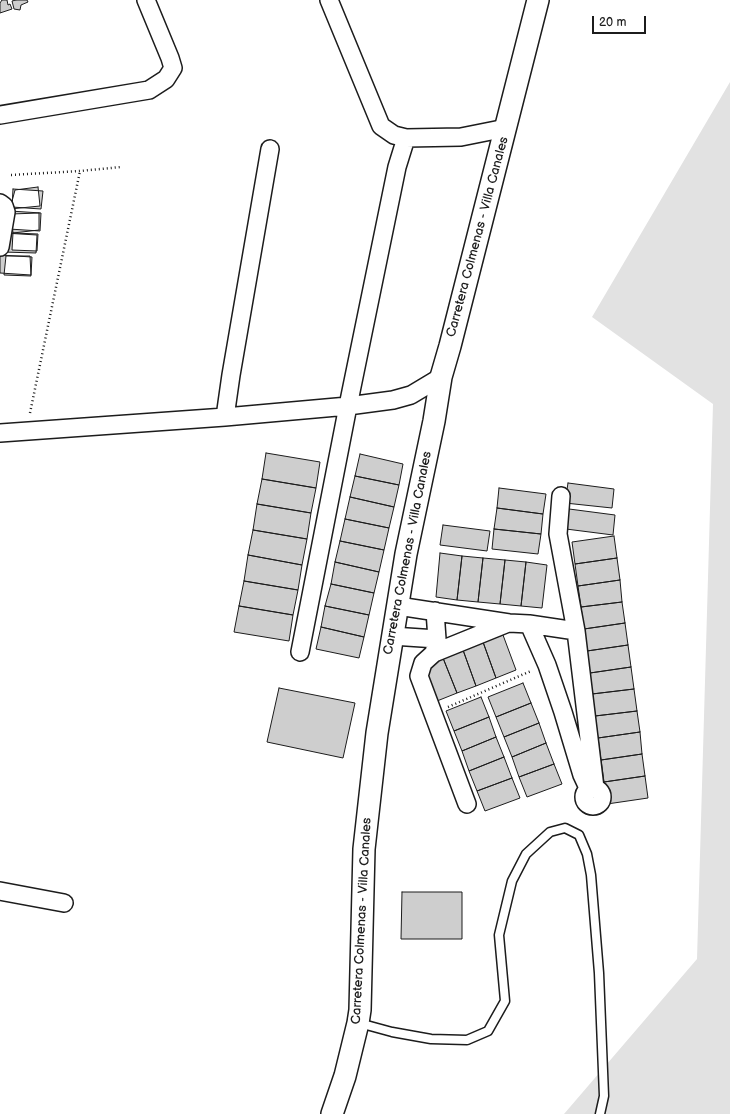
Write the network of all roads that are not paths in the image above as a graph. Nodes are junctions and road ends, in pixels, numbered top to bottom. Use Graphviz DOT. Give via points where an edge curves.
graph roads {
  1 [pos="146,0"];
  2 [pos="329,0"];
  3 [pos="538,0"];
  4 [pos="0,115"];
  5 [pos="506,128"];
  6 [pos="406,138"];
  7 [pos="270,149"];
  8 [pos="0,203"];
  9 [pos="0,247"];
  10 [pos="441,377"];
  11 [pos="348,406"];
  12 [pos="225,417"];
  13 [pos="0,433"];
  14 [pos="561,496"];
  15 [pos="398,606"];
  16 [pos="435,611"];
  17 [pos="509,623"];
  18 [pos="529,624"];
  19 [pos="576,631"];
  20 [pos="392,636"];
  21 [pos="436,646"];
  22 [pos="300,652"];
  23 [pos="467,804"];
  24 [pos="0,891"];
  25 [pos="64,903"];
  26 [pos="358,1023"];
  27 [pos="332,1114"];
  28 [pos="600,1114"];
  1 -- 4 [label="street" via="173,68 166,79 149,90"];
  2 -- 6 [label="street" via="381,126 394,135"];
  3 -- 5 [label="street, Carretera Colmenas - Villa Canales"];
  5 -- 6 [label="street" via="461,137"];
  5 -- 10 [label="street, Carretera Colmenas - Villa Canales"];
  6 -- 11 [label="street" via="397,167"];
  7 -- 12 [label="street"];
  8 -- 9 [label="street" via="6,212"];
  10 -- 11 [label="street" via="412,395"];
  10 -- 15 [label="street, Carretera Colmenas - Villa Canales"];
  11 -- 12 [label="street"];
  11 -- 22 [label="street"];
  12 -- 13 [label="street"];
  14 -- 19 [label="street" via="558,534"];
  15 -- 16 [label="street"];
  15 -- 20 [label="street, Carretera Colmenas - Villa Canales"];
  16 -- 17 [label="street"];
  16 -- 21 [label="street"];
  17 -- 18 [label="street"];
  17 -- 21 [label="street"];
  18 -- 19 [label="street"];
  18 -- 19 [label="street" via="547,665 582,776 592,789"];
  20 -- 21 [label="street"];
  20 -- 26 [label="street, Carretera Colmenas - Villa Canales" via="377,733 364,849"];
  21 -- 23 [label="street" via="423,664 419,676"];
  24 -- 25 [label="street"];
  26 -- 27 [label="street, Carretera Colmenas - Villa Canales" via="345,1076"];
  26 -- 28 [label="lane" via="431,1039 467,1040 488,1031 505,1001 498,935 512,881 526,854 550,832 565,828 579,835 587,854 591,875 600,981 604,1096"];
}
